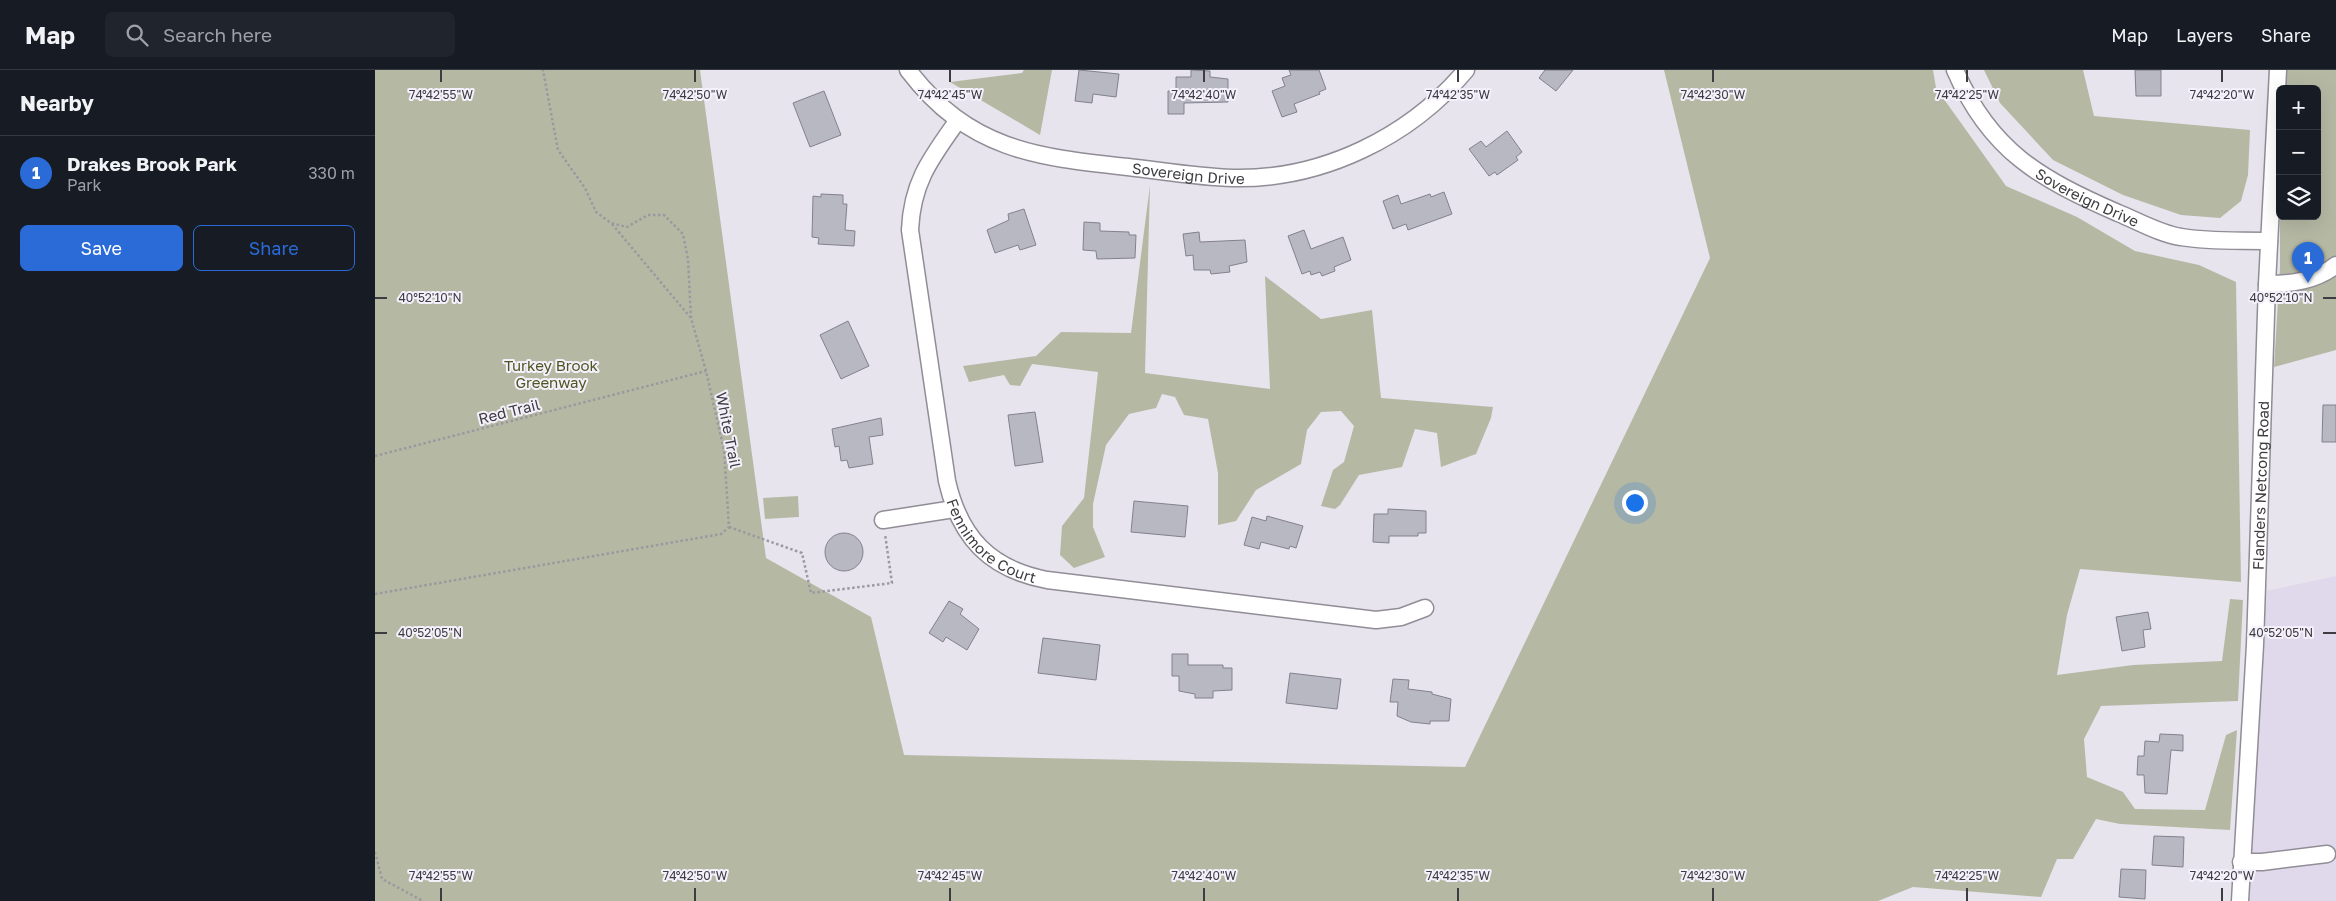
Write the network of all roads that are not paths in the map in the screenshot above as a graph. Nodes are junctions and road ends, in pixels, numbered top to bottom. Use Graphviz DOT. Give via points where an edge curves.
graph roads {
  1 [pos="908,70"];
  2 [pos="1466,70"];
  3 [pos="1955,70"];
  4 [pos="2278,70"];
  5 [pos="958,120"];
  6 [pos="2269,242"];
  7 [pos="2336,265"];
  8 [pos="2267,284"];
  9 [pos="955,509"];
  10 [pos="883,520"];
  11 [pos="1425,608"];
  12 [pos="2327,854"];
  13 [pos="2241,862"];
  14 [pos="2240,901"];
  1 -- 5 [label="street, Sovereign Drive" via="931,98"];
  2 -- 5 [label="street, Sovereign Drive" via="1416,118 1383,140 1329,163 1267,176 1205,176 1029,154 993,140"];
  3 -- 6 [label="street, Sovereign Drive" via="1978,115 2001,143 2052,183 2172,236"];
  4 -- 6 [label="street, Flanders Netcong Road"];
  5 -- 9 [label="street, Fennimore Court" via="922,173 910,230 947,481"];
  6 -- 8 [label="street, Flanders Netcong Road"];
  7 -- 8 [label="street" via="2292,284"];
  8 -- 13 [label="street, Flanders Netcong Road" via="2256,626"];
  9 -- 10 [label="street"];
  9 -- 11 [label="street, Fennimore Court" via="967,532 987,554 1022,574 1047,580 1376,620"];
  12 -- 13 [label="street"];
  13 -- 14 [label="street, Flanders Netcong Road"];
}
